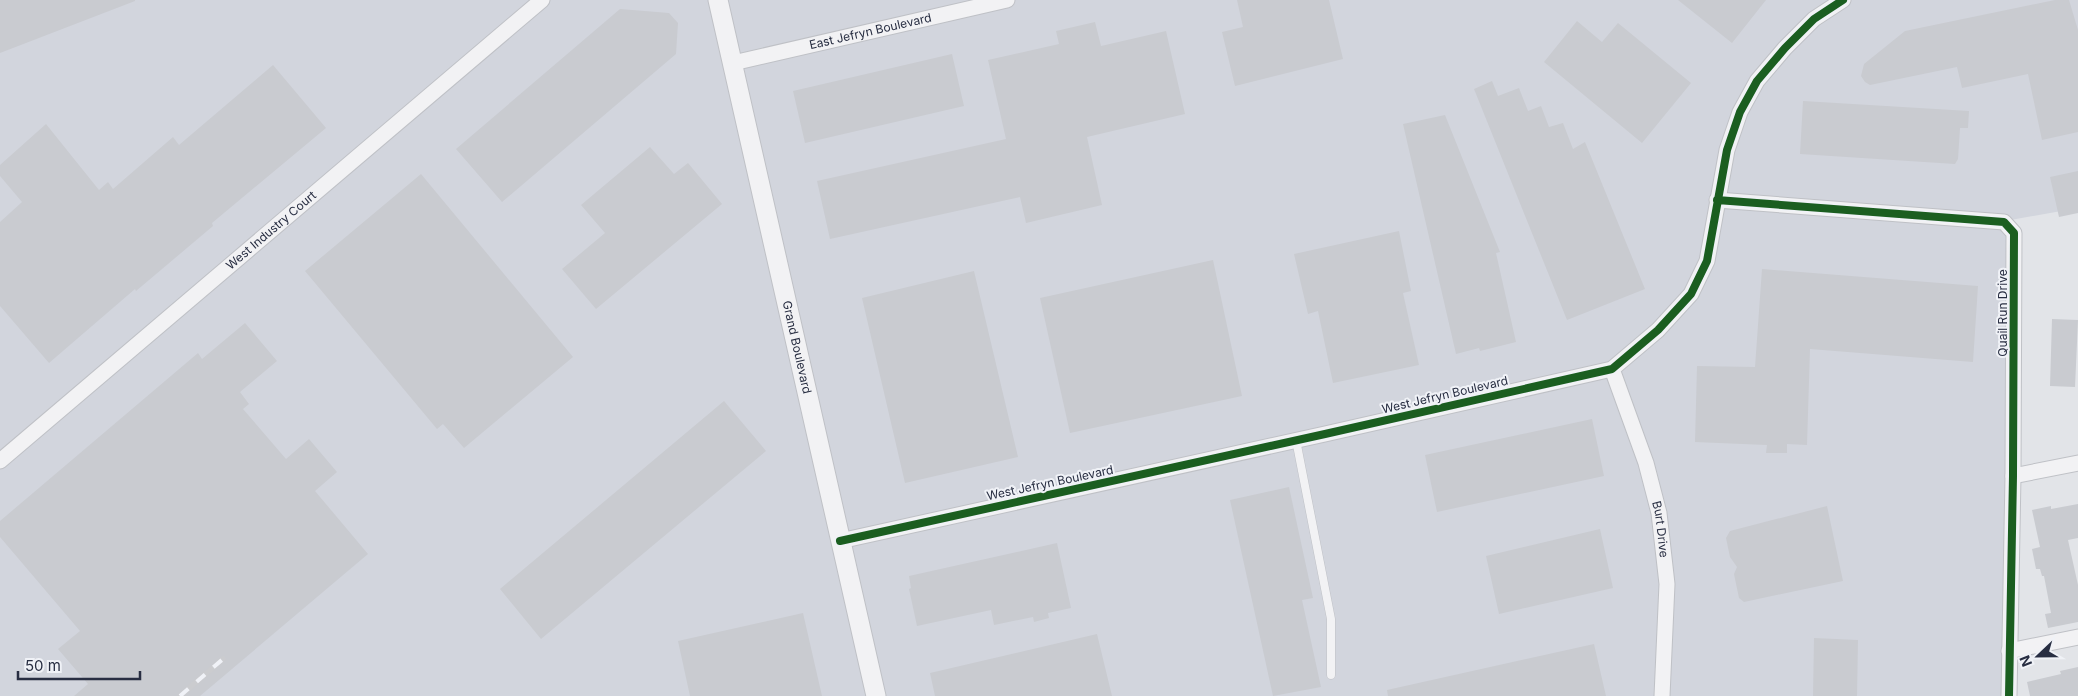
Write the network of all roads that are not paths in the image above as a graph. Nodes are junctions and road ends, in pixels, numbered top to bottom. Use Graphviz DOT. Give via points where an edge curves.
graph roads {
  1 [pos="542,0"];
  2 [pos="718,0"];
  3 [pos="1007,0"];
  4 [pos="1843,0"];
  5 [pos="733,63"];
  6 [pos="1717,200"];
  7 [pos="1612,368"];
  8 [pos="1296,440"];
  9 [pos="0,461"];
  10 [pos="2078,463"];
  11 [pos="2013,476"];
  12 [pos="840,541"];
  13 [pos="2078,637"];
  14 [pos="2009,651"];
  15 [pos="1331,675"];
  16 [pos="876,696"];
  17 [pos="1662,696"];
  18 [pos="2009,696"];
  1 -- 9 [label="street, West Industry Court"];
  2 -- 5 [label="street, Grand Boulevard"];
  3 -- 5 [label="street, East Jefryn Boulevard"];
  4 -- 6 [label="street, West Jefryn Boulevard" via="1814,19 1757,81 1740,112 1727,150"];
  5 -- 12 [label="street, Grand Boulevard"];
  6 -- 7 [label="street, West Jefryn Boulevard" via="1707,260 1691,294 1658,330"];
  6 -- 11 [label="street, Quail Run Drive" via="2004,222 2014,233"];
  7 -- 8 [label="street, West Jefryn Boulevard"];
  7 -- 17 [label="street, Burt Drive" via="1646,463 1659,513 1667,584"];
  8 -- 12 [label="street, West Jefryn Boulevard"];
  8 -- 15 [label="lane" via="1331,619"];
  10 -- 11 [label="street"];
  11 -- 14 [label="street, Quail Run Drive"];
  12 -- 16 [label="street, Grand Boulevard"];
  13 -- 14 [label="street"];
  14 -- 18 [label="street, Quail Run Drive"];
}
